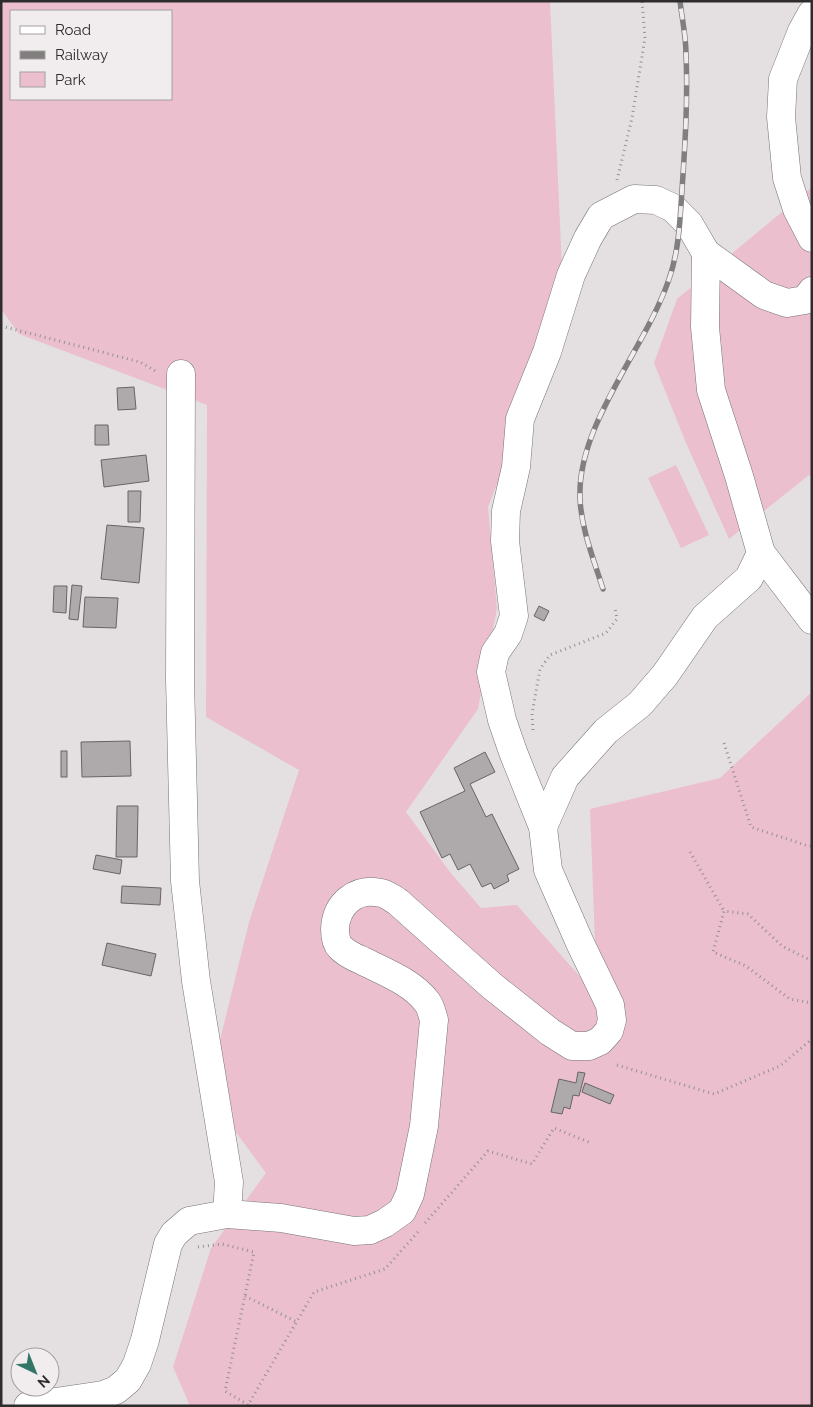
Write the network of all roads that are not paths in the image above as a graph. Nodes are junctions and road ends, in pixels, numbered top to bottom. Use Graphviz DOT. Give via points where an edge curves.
graph roads {
  1 [pos="812,14"];
  2 [pos="812,238"];
  3 [pos="706,253"];
  4 [pos="812,291"];
  5 [pos="181,374"];
  6 [pos="761,552"];
  7 [pos="812,620"];
  8 [pos="543,827"];
  9 [pos="227,1214"];
  10 [pos="28,1406"];
  1 -- 2 [label="street" via="783,79 781,117 787,178 797,209"];
  3 -- 4 [label="street" via="764,295 787,303 805,300"];
  3 -- 6 [label="street" via="705,327 711,390"];
  3 -- 8 [label="street" via="689,224 673,208 656,200 634,199 601,216 571,274 520,419 516,467 506,511 505,540 514,616 508,634 495,653 491,672 512,752"];
  5 -- 9 [label="street" via="180,680 185,881 196,981 229,1182"];
  6 -- 7 [label="street"];
  6 -- 8 [label="street" via="749,578 705,617 665,676 640,704 606,731 565,777"];
  8 -- 9 [label="street" via="548,870 610,1005 610,1031 600,1041 588,1046 572,1046 492,986 398,902 383,893 369,891 354,896 340,908 335,922 339,947 415,989 428,1003 434,1020 424,1126 410,1194 402,1211 370,1230 354,1231 281,1218"];
  9 -- 10 [label="street" via="189,1221 168,1244 140,1356 128,1380 103,1396"];
}
